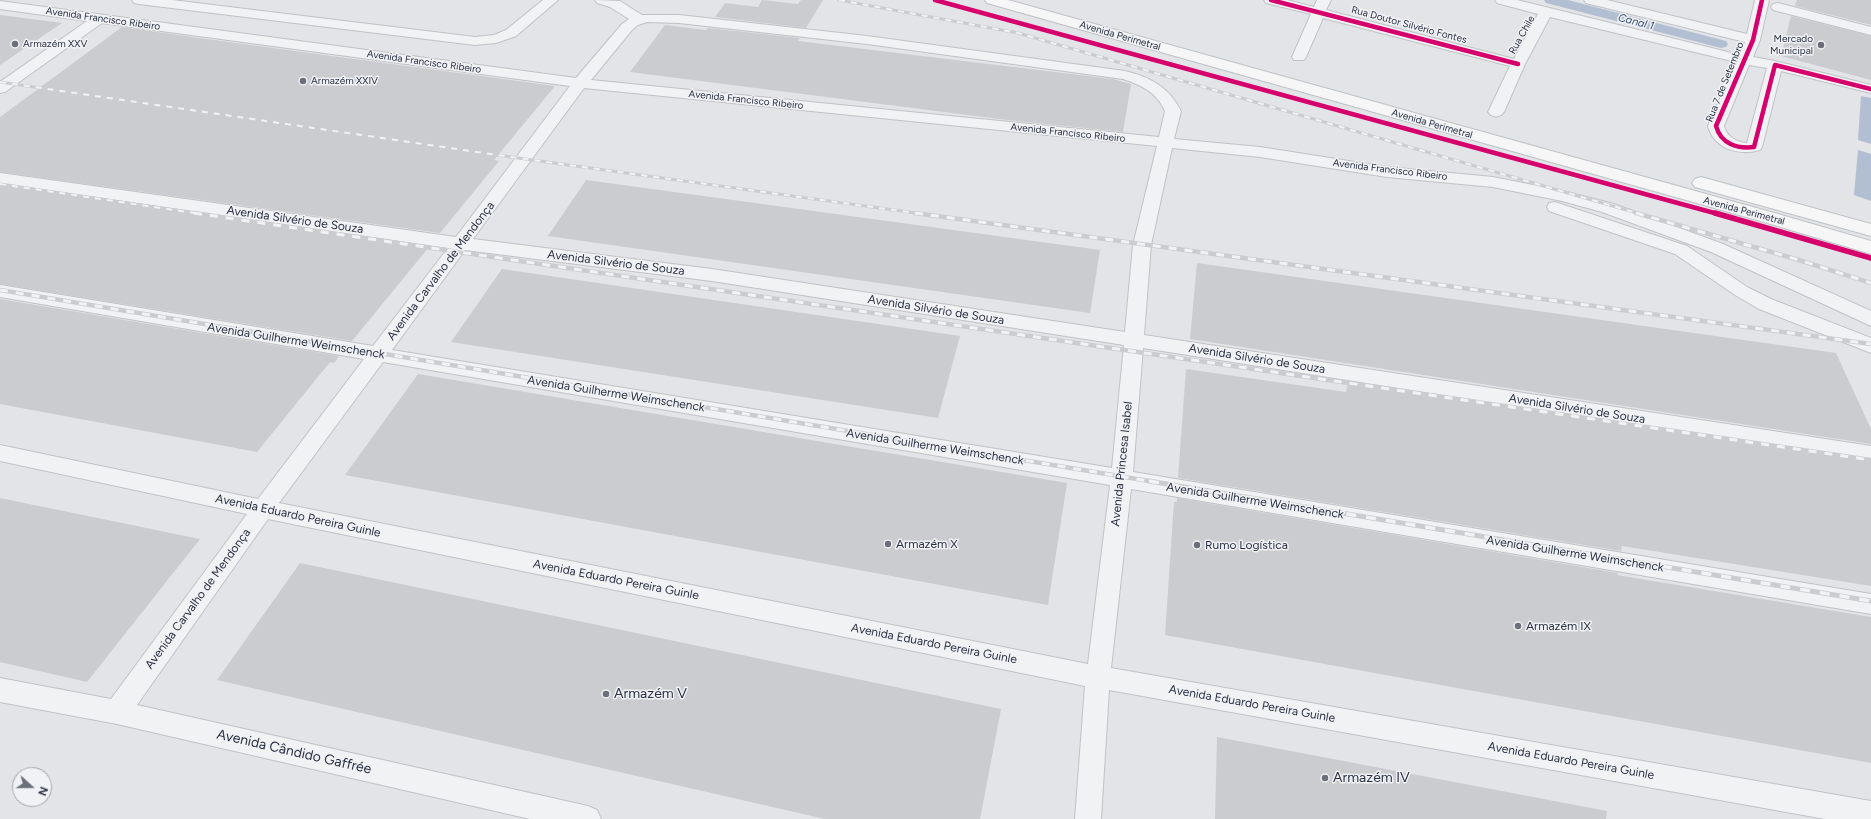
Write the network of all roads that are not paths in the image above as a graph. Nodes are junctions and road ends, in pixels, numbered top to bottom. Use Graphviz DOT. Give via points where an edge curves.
graph roads {
  1 [pos="139,0"];
  2 [pos="551,0"];
  3 [pos="602,0"];
  4 [pos="992,0"];
  5 [pos="1046,0"];
  6 [pos="1271,0"];
  7 [pos="1502,0"];
  8 [pos="1591,0"];
  9 [pos="1762,0"];
  10 [pos="0,5"];
  11 [pos="1322,6"];
  12 [pos="1778,7"];
  13 [pos="1546,12"];
  14 [pos="100,18"];
  15 [pos="633,23"];
  16 [pos="1871,31"];
  17 [pos="1753,40"];
  18 [pos="1299,57"];
  19 [pos="1744,60"];
  20 [pos="1518,64"];
  21 [pos="1775,66"];
  22 [pos="580,83"];
  23 [pos="0,89"];
  24 [pos="1871,89"];
  25 [pos="1496,112"];
  26 [pos="1166,143"];
  27 [pos="0,178"];
  28 [pos="1493,182"];
  29 [pos="1871,230"];
  30 [pos="462,244"];
  31 [pos="1871,248"];
  32 [pos="0,291"];
  33 [pos="1871,319"];
  34 [pos="1133,340"];
  35 [pos="1869,345"];
  36 [pos="379,354"];
  37 [pos="0,453"];
  38 [pos="1871,454"];
  39 [pos="1121,478"];
  40 [pos="263,509"];
  41 [pos="1871,604"];
  42 [pos="1098,677"];
  43 [pos="0,690"];
  44 [pos="117,712"];
  45 [pos="1871,814"];
  46 [pos="588,819"];
  47 [pos="1088,819"];
  1 -- 2 [label="street" via="475,41 496,39 511,33"];
  3 -- 15 [label="street" via="615,4"];
  4 -- 31 [label="main road, Avenida Perimetral"];
  5 -- 29 [label="main road, Avenida Perimetral"];
  6 -- 11 [label="street, Rua Doutor Silvério Fontes"];
  7 -- 13 [label="street"];
  8 -- 17 [label="street"];
  9 -- 17 [label="street, Rua 7 de Setembro"];
  10 -- 14 [label="street, Avenida Francisco Ribeiro"];
  11 -- 18 [label="street"];
  11 -- 20 [label="street, Rua Doutor Silvério Fontes"];
  12 -- 16 [label="street"];
  13 -- 19 [label="street"];
  13 -- 20 [label="street, Rua Chile"];
  14 -- 22 [label="street, Avenida Francisco Ribeiro"];
  14 -- 23 [label="street"];
  15 -- 22 [label="street, Avenida Carvalho de Mendonça"];
  15 -- 26 [label="street, Avenida Princesa Isabel" via="656,18 679,19 867,40 1125,75 1142,80 1158,89 1168,100 1173,111"];
  17 -- 19 [label="street, Rua 7 de Setembro"];
  19 -- 21 [label="street"];
  19 -- 21 [label="street, Rua 7 de Setembro" via="1716,126 1721,139 1737,146 1754,147 1756,144 1760,118"];
  20 -- 25 [label="street, Rua Chile"];
  21 -- 24 [label="street"];
  22 -- 26 [label="street, Avenida Francisco Ribeiro"];
  22 -- 30 [label="street, Avenida Carvalho de Mendonça"];
  26 -- 28 [label="street, Avenida Francisco Ribeiro" via="1260,152 1386,172"];
  26 -- 34 [label="street, Avenida Princesa Isabel" via="1142,245"];
  27 -- 30 [label="street, Avenida Silvério de Souza"];
  28 -- 33 [label="street" via="1608,208 1716,248"];
  28 -- 35 [label="street" via="1543,203 1681,250 1740,292"];
  30 -- 34 [label="street, Avenida Silvério de Souza" via="712,275"];
  30 -- 36 [label="street, Avenida Carvalho de Mendonça"];
  32 -- 36 [label="street, Avenida Guilherme Weimschenck"];
  34 -- 38 [label="street, Avenida Silvério de Souza"];
  34 -- 39 [label="street, Avenida Princesa Isabel"];
  36 -- 39 [label="street, Avenida Guilherme Weimschenck"];
  36 -- 40 [label="street, Avenida Carvalho de Mendonça"];
  37 -- 40 [label="street, Avenida Eduardo Pereira Guinle"];
  39 -- 41 [label="street, Avenida Guilherme Weimschenck"];
  39 -- 42 [label="street, Avenida Princesa Isabel"];
  40 -- 42 [label="street, Avenida Eduardo Pereira Guinle"];
  40 -- 44 [label="street, Avenida Carvalho de Mendonça"];
  42 -- 45 [label="street, Avenida Eduardo Pereira Guinle"];
  42 -- 47 [label="street, Avenida Princesa Isabel"];
  43 -- 44 [label="street, Avenida Cândido Gaffrée"];
  44 -- 46 [label="street, Avenida Cândido Gaffrée"];
}
